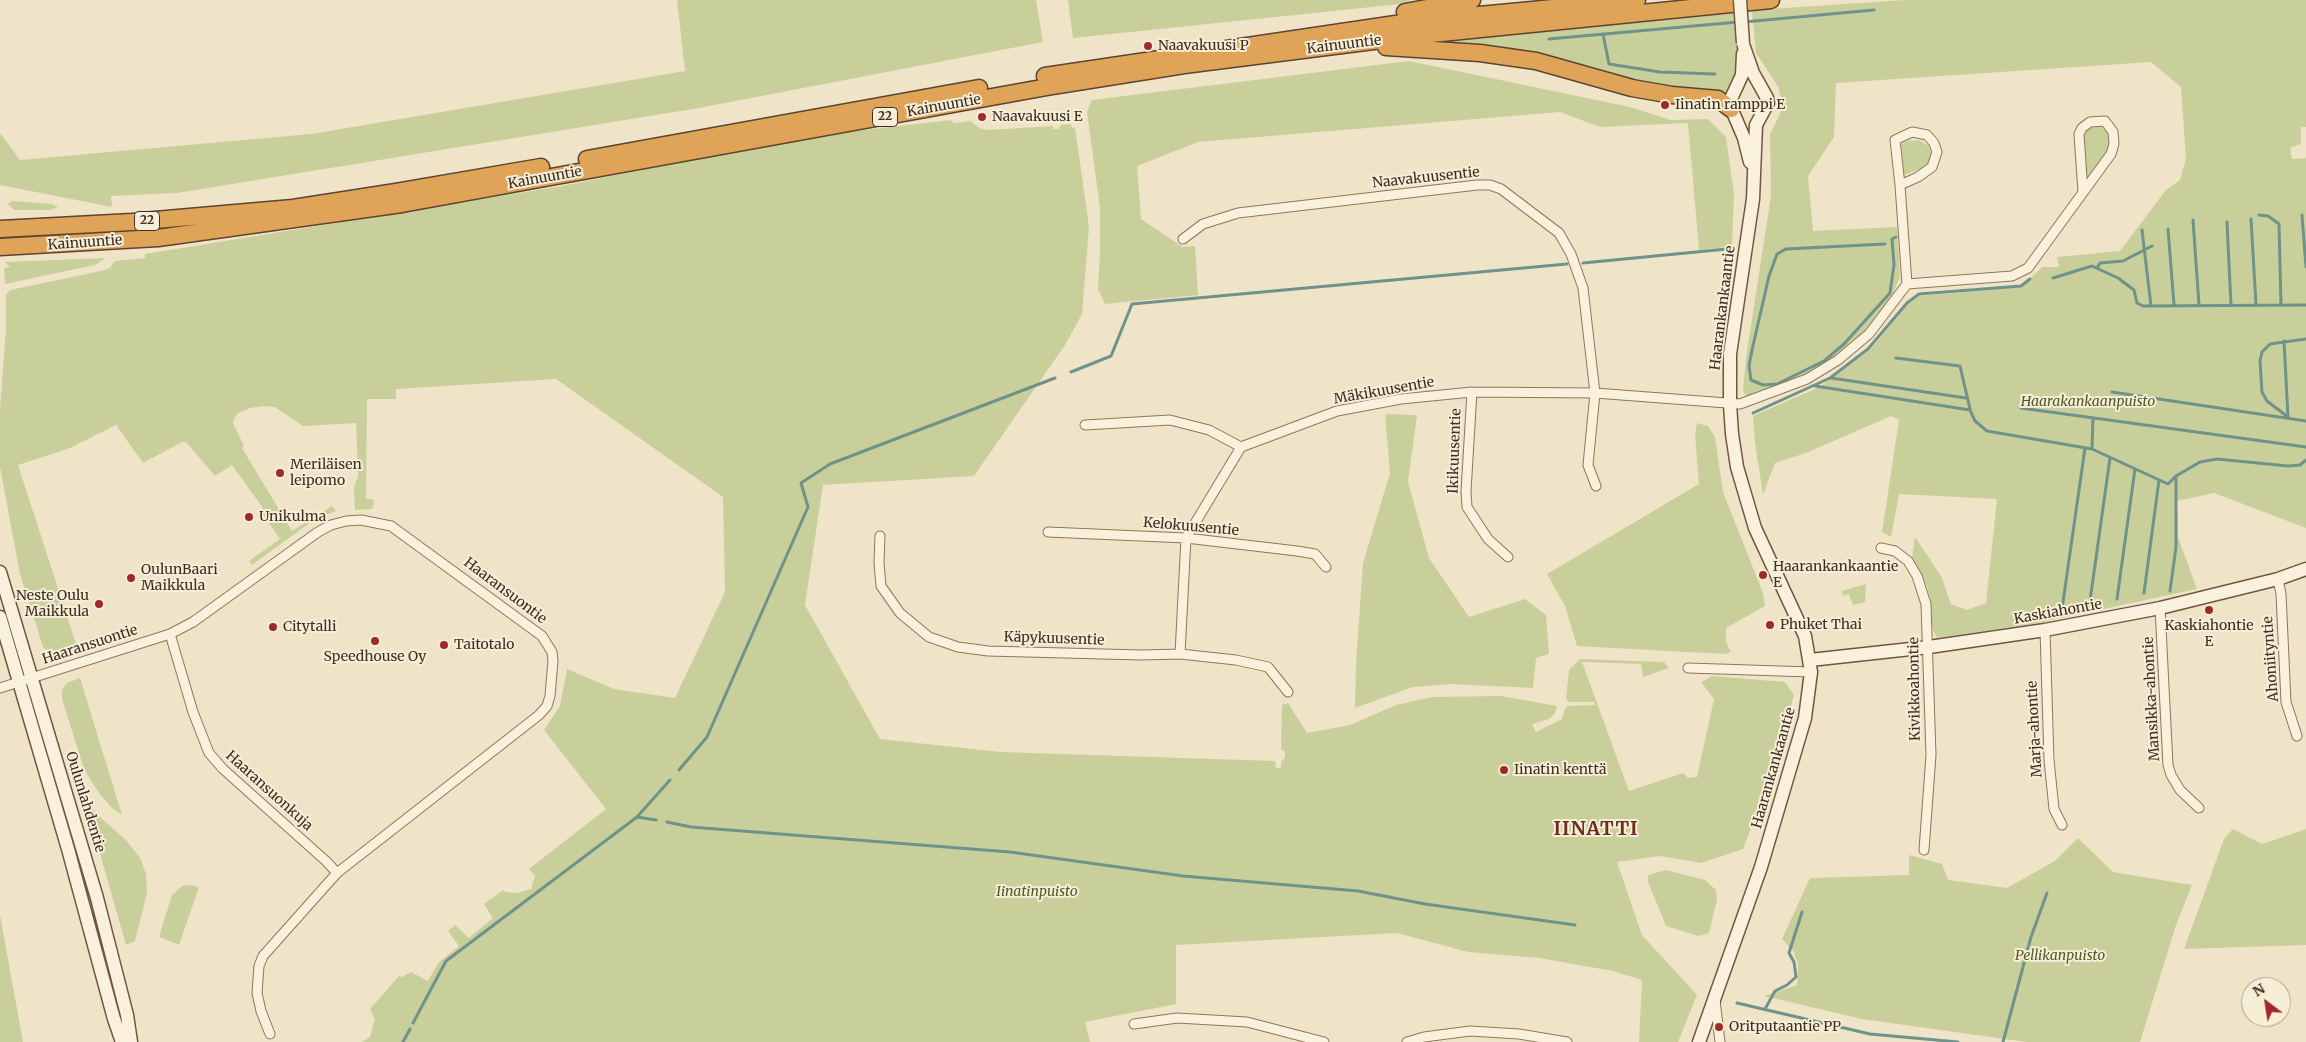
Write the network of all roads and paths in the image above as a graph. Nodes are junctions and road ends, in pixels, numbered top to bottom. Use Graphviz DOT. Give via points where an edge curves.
graph roads {
  1 [pos="1472,0"];
  2 [pos="1637,0"];
  3 [pos="1740,0"];
  4 [pos="1772,0"];
  5 [pos="1341,39"];
  6 [pos="1743,45"];
  7 [pos="1733,112"];
  8 [pos="1759,117"];
  9 [pos="1754,176"];
  10 [pos="1900,185"];
  11 [pos="2083,192"];
  12 [pos="0,224"];
  13 [pos="23,228"];
  14 [pos="0,229"];
  15 [pos="1183,239"];
  16 [pos="58,245"];
  17 [pos="0,247"];
  18 [pos="0,257"];
  19 [pos="1907,284"];
  20 [pos="1472,392"];
  21 [pos="1595,393"];
  22 [pos="1730,404"];
  23 [pos="1086,425"];
  24 [pos="1241,447"];
  25 [pos="1596,486"];
  26 [pos="1048,532"];
  27 [pos="880,536"];
  28 [pos="1186,538"];
  29 [pos="1881,548"];
  30 [pos="1508,557"];
  31 [pos="1326,567"];
  32 [pos="2306,569"];
  33 [pos="0,572"];
  34 [pos="2278,579"];
  35 [pos="2160,608"];
  36 [pos="0,617"];
  37 [pos="2045,630"];
  38 [pos="170,634"];
  39 [pos="1929,647"];
  40 [pos="1180,654"];
  41 [pos="1810,666"];
  42 [pos="1688,668"];
  43 [pos="32,679"];
  44 [pos="19,683"];
  45 [pos="0,688"];
  46 [pos="1288,692"];
  47 [pos="2297,736"];
  48 [pos="2199,808"];
  49 [pos="2062,826"];
  50 [pos="1924,850"];
  51 [pos="336,873"];
  52 [pos="1715,998"];
  53 [pos="1134,1024"];
  54 [pos="270,1034"];
  55 [pos="1518,1038"];
  56 [pos="122,1042"];
  57 [pos="131,1042"];
  58 [pos="1324,1042"];
  59 [pos="1407,1042"];
  60 [pos="1567,1042"];
  61 [pos="1699,1042"];
  62 [pos="1720,1042"];
  1 -- 5 [label="highway" via="1396,14"];
  2 -- 5 [label="highway, Kainuuntie / 22" via="1416,21"];
  3 -- 6 [label="street, Haarankankaantie, bridge"];
  4 -- 5 [label="highway, Kainuuntie / 22"];
  5 -- 7 [label="highway" via="1536,61 1632,88 1718,99"];
  5 -- 13 [label="highway, Kainuuntie / 22" via="1042,77 303,206 132,222"];
  5 -- 16 [label="highway, Kainuuntie / 22" via="1047,87 402,204 158,238"];
  6 -- 7 [label="street, Haarankankaantie" via="1742,75 1731,96"];
  6 -- 8 [label="street, Haarankankaantie" via="1767,98 1767,108"];
  7 -- 8 [label="street" via="1751,120"];
  7 -- 9 [label="street, Haarankankaantie"];
  8 -- 9 [label="street, Haarankankaantie"];
  9 -- 22 [label="street, Haarankankaantie" via="1730,354"];
  10 -- 10 [label="street" via="1932,167 1937,152 1927,135 1912,132 1895,140"];
  10 -- 19 [label="street"];
  11 -- 11 [label="street" via="2113,148 2113,132 2105,122 2090,122 2079,134"];
  11 -- 19 [label="street" via="2028,268 2012,276"];
  12 -- 13 [label="highway"];
  13 -- 14 [label="highway, Kainuuntie / 22"];
  15 -- 21 [label="street, Naavakuusentie" via="1203,224 1238,213 1477,184 1501,189 1548,223 1571,254 1583,288"];
  16 -- 17 [label="highway, Kainuuntie / 22"];
  16 -- 18 [label="highway"];
  19 -- 22 [label="street, Mäkikuusentie" via="1869,334 1838,360 1807,379 1740,404"];
  20 -- 21 [label="street, Mäkikuusentie"];
  20 -- 24 [label="street, Mäkikuusentie" via="1401,399 1337,411"];
  20 -- 30 [label="street, Ikikuusentie" via="1467,507 1488,539"];
  21 -- 22 [label="street, Mäkikuusentie"];
  21 -- 25 [label="street, Naavakuusentie" via="1588,465"];
  22 -- 41 [label="street, Haarankankaantie" via="1737,467 1753,519 1801,628"];
  23 -- 24 [label="street" via="1170,420 1209,430"];
  24 -- 28 [label="street"];
  26 -- 28 [label="street, Kelokuusentie"];
  27 -- 40 [label="street, Käpykuusentie" via="881,586 900,613 929,637 958,647 988,651"];
  28 -- 31 [label="street, Kelokuusentie" via="1314,554"];
  28 -- 40 [label="street"];
  29 -- 39 [label="street, Kivikkoahontie" via="1903,556 1917,576 1926,604"];
  32 -- 34 [label="street, Kaskiahontie"];
  33 -- 43 [label="street, Oulunlahdentie"];
  34 -- 35 [label="street, Kaskiahontie"];
  34 -- 47 [label="street, Ahoniityntie" via="2286,702"];
  35 -- 37 [label="street, Kaskiahontie"];
  35 -- 48 [label="street, Mansikka-ahontie" via="2168,765 2180,790"];
  36 -- 44 [label="street"];
  37 -- 39 [label="street, Kaskiahontie"];
  37 -- 49 [label="street, Marja-ahontie" via="2049,760 2054,810"];
  38 -- 43 [label="street, Haaransuontie"];
  38 -- 51 [label="street, Haaransuonkuja" via="209,753 222,769"];
  38 -- 51 [label="street, Haaransuontie" via="193,622 331,524 360,520 391,526 536,630 548,644 553,678 547,706 540,715"];
  39 -- 41 [label="street, Kaskiahontie"];
  39 -- 50 [label="street, Kivikkoahontie" via="1930,782"];
  40 -- 46 [label="street, Käpykuusentie" via="1268,667"];
  41 -- 42 [label="street, Kaskiahontie"];
  41 -- 52 [label="street, Haarankankaantie" via="1805,718 1761,867"];
  43 -- 44 [label="street, Haaransuontie"];
  43 -- 57 [label="street, Oulunlahdentie" via="98,898"];
  44 -- 45 [label="street, Haaransuontie"];
  44 -- 56 [label="street"];
  51 -- 54 [label="street, Haaransuontie" via="260,962 257,992"];
  52 -- 61 [label="street, Haarankankaantie"];
  52 -- 62 [label="street"];
  53 -- 58 [label="street" via="1177,1018 1247,1022"];
  55 -- 59 [label="street" via="1470,1031"];
  55 -- 60 [label="street"];
}
